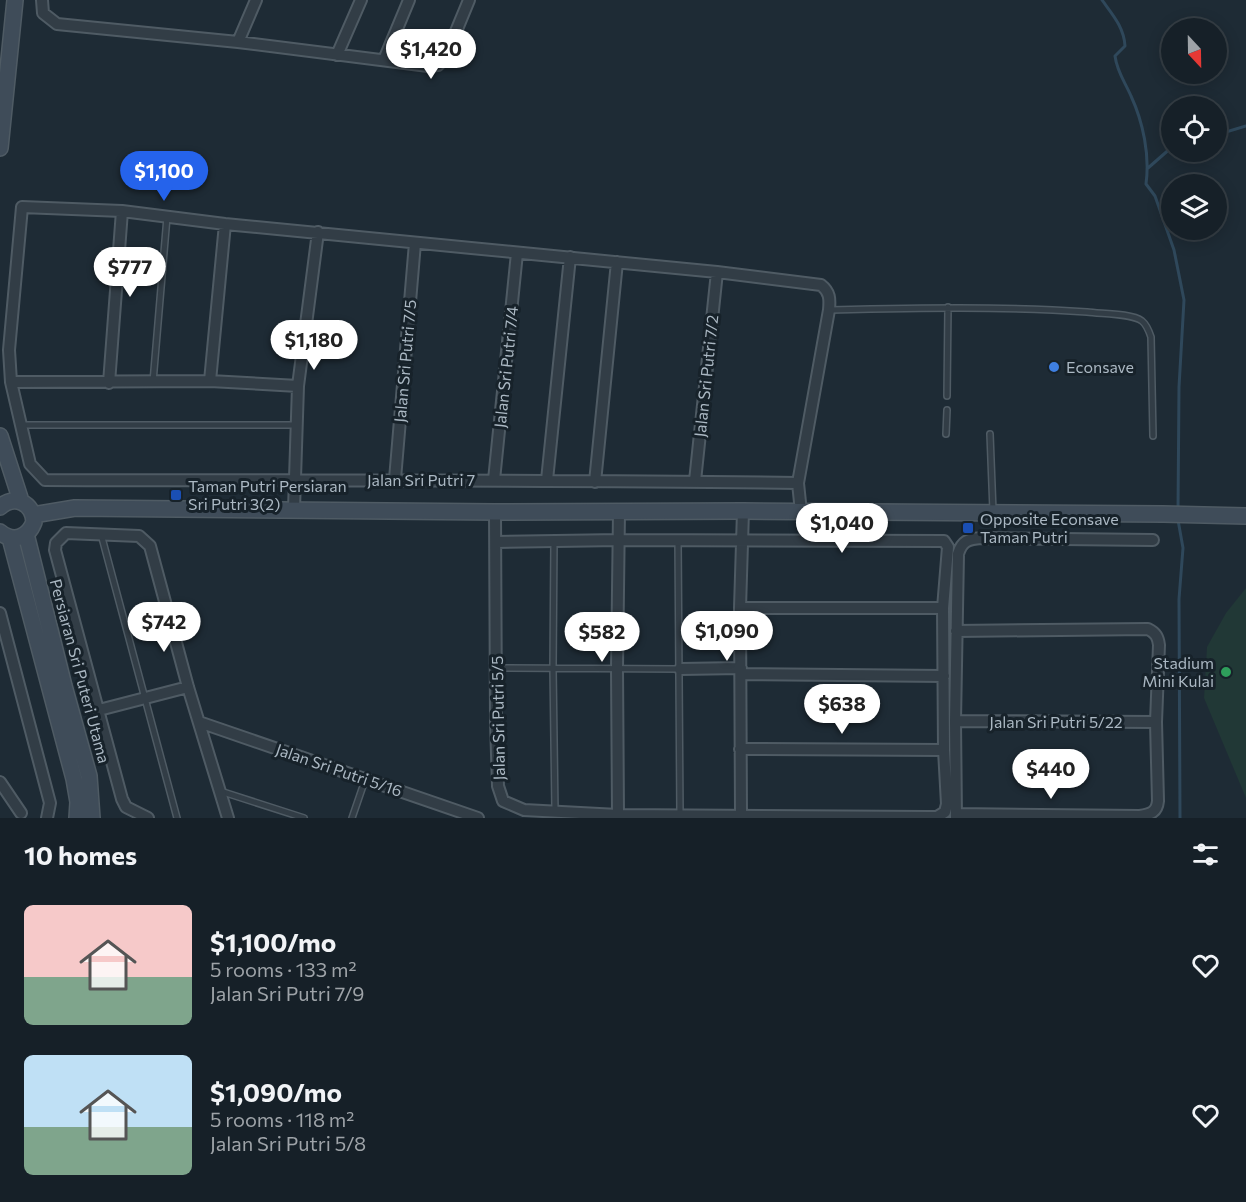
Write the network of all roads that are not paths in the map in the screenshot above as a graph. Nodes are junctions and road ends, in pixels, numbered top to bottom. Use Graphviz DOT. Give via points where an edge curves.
graph roads {
  1 [pos="15,0"];
  2 [pos="42,0"];
  3 [pos="256,0"];
  4 [pos="361,0"];
  5 [pos="409,0"];
  6 [pos="469,0"];
  7 [pos="238,42"];
  8 [pos="337,55"];
  9 [pos="384,60"];
  10 [pos="0,148"];
  11 [pos="122,212"];
  12 [pos="167,217"];
  13 [pos="225,224"];
  14 [pos="318,232"];
  15 [pos="415,243"];
  16 [pos="517,253"];
  17 [pos="570,257"];
  18 [pos="617,262"];
  19 [pos="717,272"];
  20 [pos="948,307"];
  21 [pos="829,310"];
  22 [pos="210,381"];
  23 [pos="11,382"];
  24 [pos="109,382"];
  25 [pos="153,382"];
  26 [pos="298,386"];
  27 [pos="947,396"];
  28 [pos="946,410"];
  29 [pos="21,425"];
  30 [pos="296,425"];
  31 [pos="946,434"];
  32 [pos="990,434"];
  33 [pos="0,436"];
  34 [pos="1153,436"];
  35 [pos="394,479"];
  36 [pos="494,480"];
  37 [pos="546,480"];
  38 [pos="294,481"];
  39 [pos="695,481"];
  40 [pos="595,482"];
  41 [pos="798,483"];
  42 [pos="1,500"];
  43 [pos="21,501"];
  44 [pos="294,509"];
  45 [pos="742,511"];
  46 [pos="495,512"];
  47 [pos="620,512"];
  48 [pos="801,512"];
  49 [pos="993,513"];
  50 [pos="33,515"];
  51 [pos="1246,516"];
  52 [pos="26,534"];
  53 [pos="101,534"];
  54 [pos="5,535"];
  55 [pos="619,540"];
  56 [pos="678,540"];
  57 [pos="742,540"];
  58 [pos="1154,540"];
  59 [pos="554,541"];
  60 [pos="496,542"];
  61 [pos="740,608"];
  62 [pos="943,608"];
  63 [pos="0,613"];
  64 [pos="956,631"];
  65 [pos="3,632"];
  66 [pos="497,668"];
  67 [pos="553,668"];
  68 [pos="616,668"];
  69 [pos="680,669"];
  70 [pos="741,671"];
  71 [pos="944,676"];
  72 [pos="188,687"];
  73 [pos="145,698"];
  74 [pos="99,710"];
  75 [pos="955,721"];
  76 [pos="199,722"];
  77 [pos="1156,722"];
  78 [pos="740,749"];
  79 [pos="944,750"];
  80 [pos="365,779"];
  81 [pos="0,782"];
  82 [pos="220,791"];
  83 [pos="78,802"];
  84 [pos="555,811"];
  85 [pos="21,813"];
  86 [pos="680,814"];
  87 [pos="741,814"];
  88 [pos="952,814"];
  89 [pos="618,815"];
  90 [pos="143,816"];
  91 [pos="47,818"];
  92 [pos="77,818"];
  93 [pos="84,818"];
  94 [pos="92,818"];
  95 [pos="177,818"];
  96 [pos="228,818"];
  97 [pos="304,818"];
  98 [pos="352,818"];
  99 [pos="478,818"];
  1 -- 10 [label="street"];
  2 -- 7 [label="street" via="43,13 57,24"];
  3 -- 7 [label="street"];
  4 -- 8 [label="street"];
  5 -- 9 [label="street"];
  6 -- 9 [label="street" via="445,58 438,65"];
  7 -- 8 [label="street"];
  8 -- 9 [label="street"];
  11 -- 12 [label="street"];
  11 -- 23 [label="street" via="22,207 9,350"];
  11 -- 24 [label="street"];
  12 -- 13 [label="street"];
  12 -- 25 [label="lane"];
  13 -- 14 [label="street"];
  13 -- 22 [label="street"];
  14 -- 15 [label="street"];
  14 -- 26 [label="street"];
  15 -- 16 [label="street"];
  15 -- 35 [label="street, Jalan Sri Putri 7/5"];
  16 -- 17 [label="street"];
  16 -- 36 [label="street, Jalan Sri Putri 7/4"];
  17 -- 18 [label="street"];
  17 -- 37 [label="street"];
  18 -- 19 [label="street"];
  18 -- 40 [label="street"];
  19 -- 21 [label="street" via="821,285 827,289"];
  19 -- 39 [label="street, Jalan Sri Putri 7/2"];
  20 -- 21 [label="lane"];
  20 -- 27 [label="lane"];
  20 -- 34 [label="lane" via="1029,308 1143,321 1151,337"];
  21 -- 41 [label="street"];
  22 -- 25 [label="street"];
  22 -- 26 [label="street"];
  23 -- 24 [label="street"];
  23 -- 29 [label="street"];
  24 -- 25 [label="street"];
  26 -- 30 [label="street"];
  28 -- 31 [label="lane"];
  29 -- 30 [label="lane"];
  29 -- 38 [label="street, Jalan Sri Putri 7" via="30,464 45,480"];
  30 -- 38 [label="street"];
  32 -- 49 [label="lane"];
  33 -- 43 [label="street"];
  35 -- 36 [label="street, Jalan Sri Putri 7"];
  35 -- 38 [label="street, Jalan Sri Putri 7"];
  36 -- 37 [label="street, Jalan Sri Putri 7"];
  37 -- 40 [label="street, Jalan Sri Putri 7"];
  38 -- 44 [label="street"];
  39 -- 40 [label="street, Jalan Sri Putri 7"];
  39 -- 41 [label="street, Jalan Sri Putri 7"];
  41 -- 48 [label="street"];
  42 -- 43 [label="street"];
  43 -- 50 [label="street"];
  44 -- 46 [label="street"];
  44 -- 50 [label="street" via="75,508"];
  45 -- 47 [label="street"];
  45 -- 48 [label="street"];
  45 -- 57 [label="street"];
  46 -- 47 [label="street"];
  46 -- 60 [label="street, Jalan Sri Putri 5/5"];
  47 -- 55 [label="street"];
  48 -- 49 [label="street"];
  49 -- 51 [label="street"];
  50 -- 52 [label="street"];
  52 -- 54 [label="street" via="19,538"];
  52 -- 94 [label="street, Persiaran Sri Puteri Utama" via="89,776"];
  53 -- 72 [label="street" via="139,536 150,546"];
  53 -- 73 [label="lane"];
  53 -- 74 [label="street" via="66,533 55,550"];
  54 -- 83 [label="street, Persiaran Sri Puteri Utama"];
  55 -- 56 [label="street"];
  55 -- 59 [label="street"];
  55 -- 68 [label="street"];
  56 -- 57 [label="street"];
  56 -- 69 [label="lane"];
  57 -- 61 [label="street"];
  57 -- 62 [label="street" via="944,542 948,547"];
  58 -- 64 [label="street" via="966,540 958,554"];
  59 -- 60 [label="street"];
  59 -- 67 [label="lane"];
  60 -- 66 [label="street, Jalan Sri Putri 5/5"];
  61 -- 62 [label="street"];
  61 -- 70 [label="street"];
  62 -- 71 [label="street"];
  63 -- 65 [label="street"];
  64 -- 75 [label="street"];
  64 -- 77 [label="street" via="1149,629 1159,645"];
  65 -- 91 [label="street" via="50,802"];
  66 -- 67 [label="lane"];
  66 -- 84 [label="street, Jalan Sri Putri 5/5" via="500,794 503,801 524,810"];
  67 -- 68 [label="lane"];
  67 -- 84 [label="lane"];
  68 -- 69 [label="lane"];
  68 -- 89 [label="street"];
  69 -- 70 [label="street"];
  69 -- 86 [label="lane"];
  70 -- 71 [label="street"];
  70 -- 78 [label="street"];
  71 -- 79 [label="street"];
  72 -- 73 [label="street"];
  72 -- 76 [label="street"];
  73 -- 74 [label="street"];
  73 -- 95 [label="lane"];
  74 -- 90 [label="street" via="122,799 126,807"];
  75 -- 77 [label="street, Jalan Sri Putri 5/22"];
  75 -- 88 [label="street"];
  76 -- 80 [label="street, Jalan Sri Putri 5/16"];
  76 -- 82 [label="street"];
  77 -- 88 [label="street, Jalan Sri Putri 5/5" via="1158,801 1157,808 1148,814"];
  78 -- 79 [label="street"];
  78 -- 87 [label="street"];
  79 -- 88 [label="street" via="947,804"];
  80 -- 98 [label="lane"];
  80 -- 99 [label="street, Jalan Sri Putri 5/16"];
  81 -- 85 [label="street"];
  82 -- 96 [label="street"];
  82 -- 97 [label="lane"];
  83 -- 92 [label="street, Persiaran Sri Puteri Utama"];
  83 -- 93 [label="street"];
  84 -- 89 [label="street, Jalan Sri Putri 5/5"];
  86 -- 87 [label="street, Jalan Sri Putri 5/5"];
  86 -- 89 [label="street, Jalan Sri Putri 5/5"];
  87 -- 88 [label="street, Jalan Sri Putri 5/5"];
}
